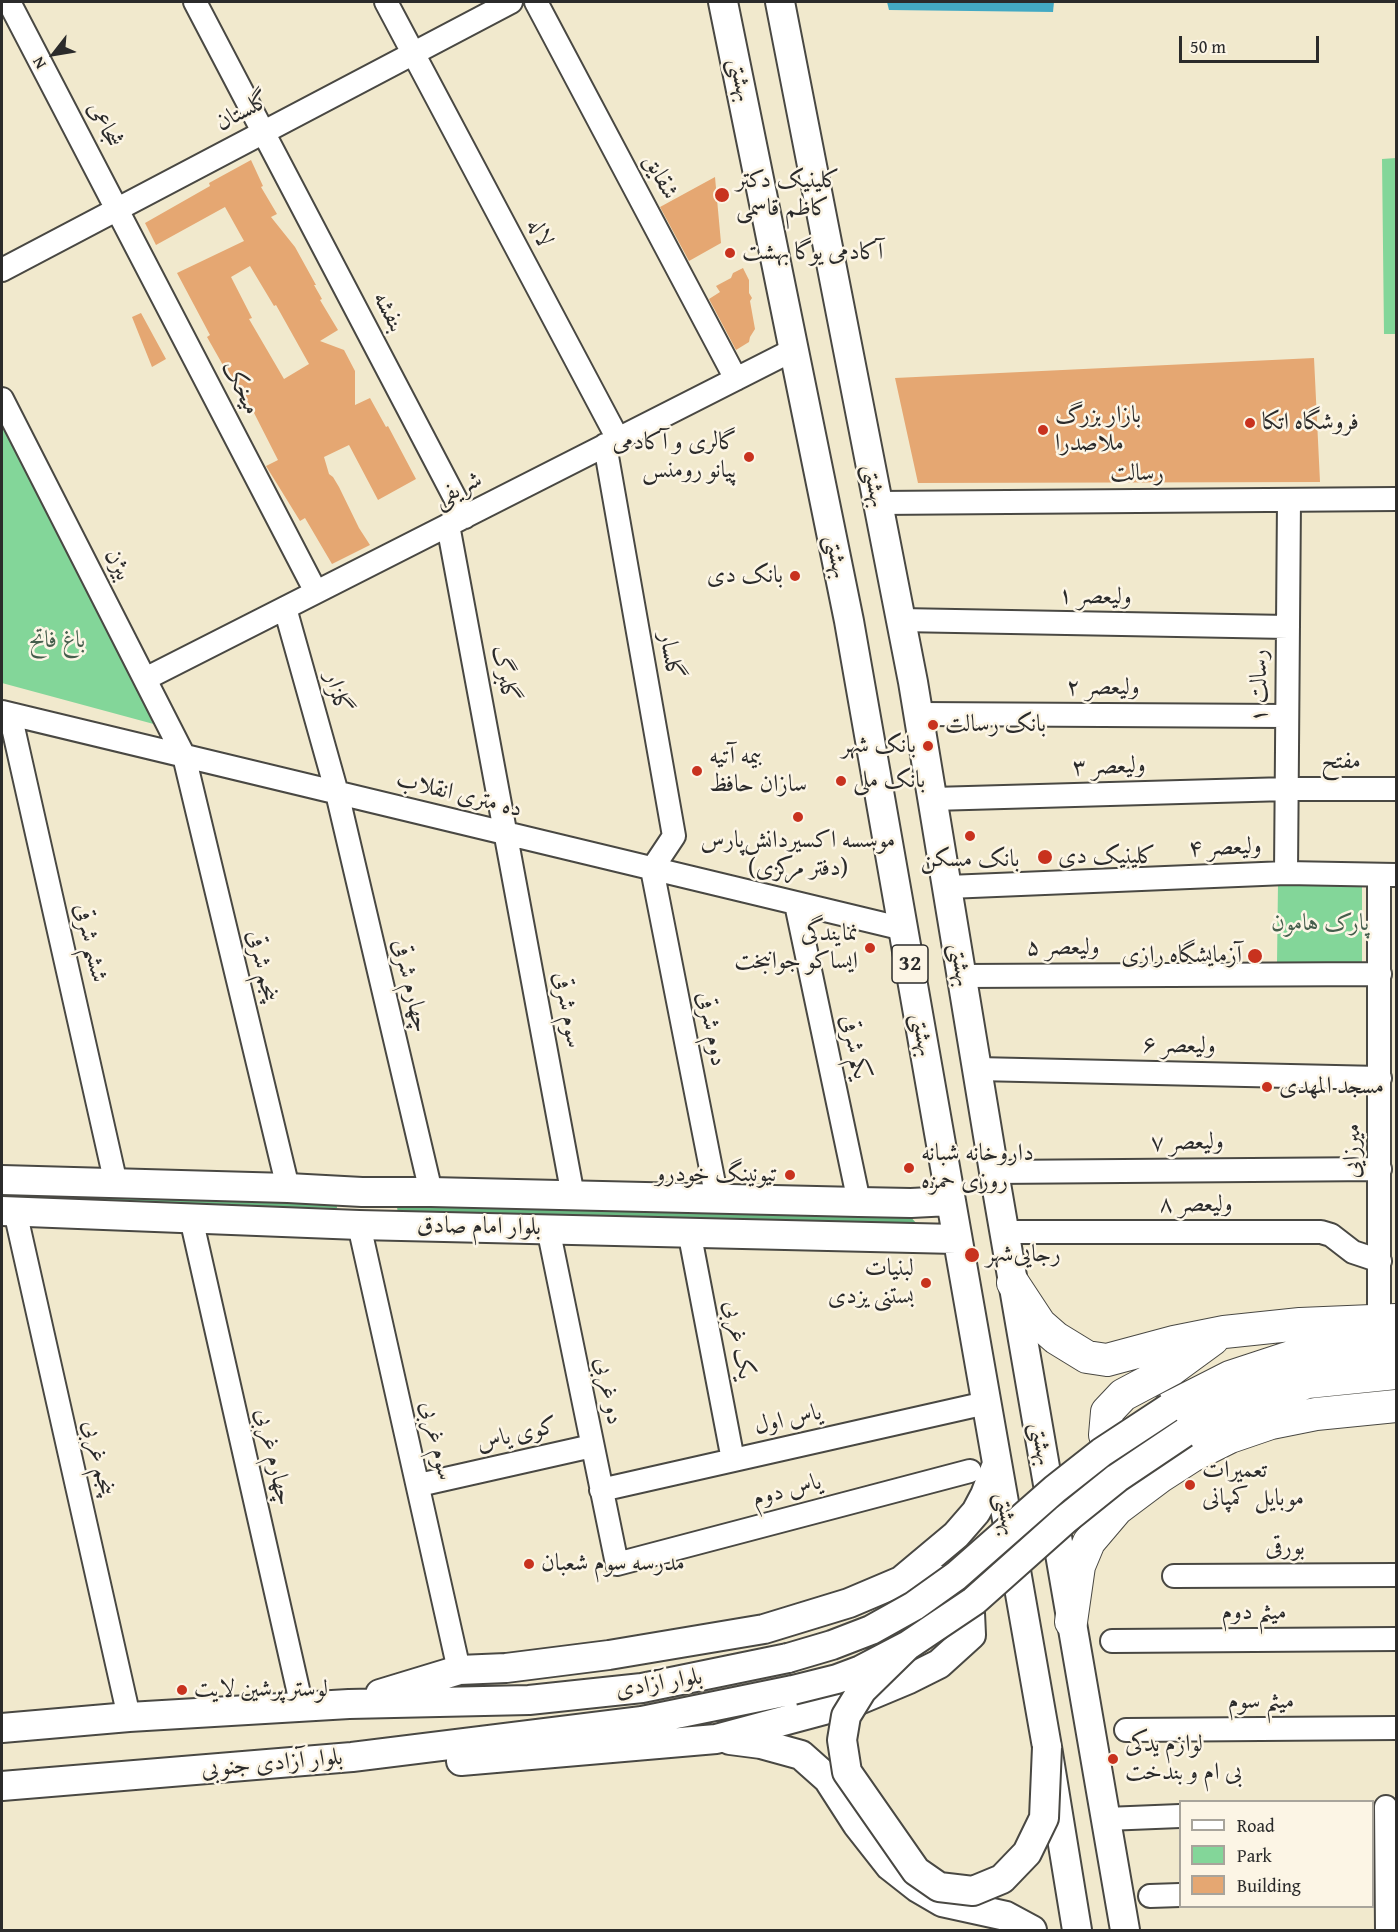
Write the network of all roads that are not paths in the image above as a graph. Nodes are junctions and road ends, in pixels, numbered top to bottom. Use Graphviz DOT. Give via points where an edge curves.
graph roads {
  1 [pos="9,2"];
  2 [pos="195,2"];
  3 [pos="386,2"];
  4 [pos="511,2"];
  5 [pos="536,2"];
  6 [pos="723,2"];
  7 [pos="780,2"];
  8 [pos="413,53"];
  9 [pos="263,132"];
  10 [pos="117,209"];
  11 [pos="2,270"];
  12 [pos="795,349"];
  13 [pos="736,379"];
  14 [pos="2,399"];
  15 [pos="611,442"];
  16 [pos="1396,499"];
  17 [pos="1289,500"];
  18 [pos="878,503"];
  19 [pos="456,521"];
  20 [pos="316,592"];
  21 [pos="285,608"];
  22 [pos="900,620"];
  23 [pos="1288,627"];
  24 [pos="145,679"];
  25 [pos="6,713"];
  26 [pos="919,714"];
  27 [pos="1287,716"];
  28 [pos="184,756"];
  29 [pos="1287,789"];
  30 [pos="1396,789"];
  31 [pos="337,793"];
  32 [pos="933,799"];
  33 [pos="507,834"];
  34 [pos="652,869"];
  35 [pos="1286,873"];
  36 [pos="1388,875"];
  37 [pos="948,886"];
  38 [pos="796,904"];
  39 [pos="904,929"];
  40 [pos="1380,974"];
  41 [pos="962,976"];
  42 [pos="977,1069"];
  43 [pos="1380,1078"];
  44 [pos="1388,1104"];
  45 [pos="1380,1169"];
  46 [pos="994,1172"];
  47 [pos="2,1180"];
  48 [pos="116,1184"];
  49 [pos="288,1188"];
  50 [pos="362,1192"];
  51 [pos="431,1192"];
  52 [pos="1388,1194"];
  53 [pos="573,1196"];
  54 [pos="717,1200"];
  55 [pos="950,1201"];
  56 [pos="860,1202"];
  57 [pos="911,1203"];
  58 [pos="8,1211"];
  59 [pos="191,1218"];
  60 [pos="359,1225"];
  61 [pos="548,1228"];
  62 [pos="689,1232"];
  63 [pos="1004,1232"];
  64 [pos="918,1239"];
  65 [pos="956,1239"];
  66 [pos="1380,1261"];
  67 [pos="1013,1283"];
  68 [pos="1391,1328"];
  69 [pos="1224,1332"];
  70 [pos="1396,1373"];
  71 [pos="986,1403"];
  72 [pos="1396,1406"];
  73 [pos="1177,1420"];
  74 [pos="592,1446"];
  75 [pos="734,1460"];
  76 [pos="998,1464"];
  77 [pos="970,1471"];
  78 [pos="1161,1476"];
  79 [pos="419,1485"];
  80 [pos="601,1490"];
  81 [pos="617,1564"];
  82 [pos="1396,1575"];
  83 [pos="1174,1576"];
  84 [pos="901,1581"];
  85 [pos="1071,1622"];
  86 [pos="1396,1639"];
  87 [pos="1112,1641"];
  88 [pos="907,1646"];
  89 [pos="459,1670"];
  90 [pos="350,1704"];
  91 [pos="302,1707"];
  92 [pos="129,1717"];
  93 [pos="2,1728"];
  94 [pos="1396,1728"];
  95 [pos="1126,1730"];
  96 [pos="542,1732"];
  97 [pos="716,1739"];
  98 [pos="1047,1747"];
  99 [pos="352,1757"];
  100 [pos="2,1786"];
  101 [pos="1385,1808"];
  102 [pos="1179,1816"];
  103 [pos="1106,1819"];
  104 [pos="1380,1892"];
  105 [pos="1179,1895"];
  106 [pos="1150,1896"];
  107 [pos="1032,1930"];
  108 [pos="1077,1930"];
  109 [pos="1125,1930"];
  110 [pos="1387,1930"];
  1 -- 10 [label="street, شجاعی"];
  2 -- 9 [label="street, بنفشه"];
  3 -- 8 [label="street, لاله"];
  4 -- 8 [label="street, گلستان"];
  5 -- 13 [label="street, شقایق"];
  6 -- 12 [label="main road, بهشتى / 32"];
  7 -- 18 [label="main road, بهشتی / 32"];
  8 -- 9 [label="street, گلستان"];
  8 -- 15 [label="street, لاله"];
  9 -- 10 [label="street, گلستان"];
  9 -- 19 [label="street, بنفشه"];
  10 -- 11 [label="street, گلستان"];
  10 -- 20 [label="street, میخک"];
  12 -- 13 [label="street, شریفی"];
  12 -- 39 [label="main road, بهشتى / 32"];
  13 -- 15 [label="street, شریفی"];
  14 -- 24 [label="street, بیژن"];
  15 -- 19 [label="street, شریفی"];
  15 -- 34 [label="street, گلسار" via="674,836"];
  16 -- 17 [label="street, رسالت"];
  17 -- 18 [label="street, رسالت"];
  17 -- 23 [label="street, رسالت ۱"];
  18 -- 22 [label="main road, بهشتی / 32"];
  19 -- 20 [label="street, شریفی"];
  19 -- 33 [label="street, گلبرگ"];
  20 -- 21 [label="street, شریفی"];
  21 -- 24 [label="street, شریفی"];
  21 -- 31 [label="street, گلزار"];
  22 -- 23 [label="street, ولیعصر ۱"];
  22 -- 26 [label="main road, بهشتی / 32"];
  23 -- 27 [label="street, رسالت ۱"];
  24 -- 28 [label="street, بیژن"];
  25 -- 28 [label="street, ده متری انقلاب"];
  25 -- 48 [label="street, ششم شرقی"];
  26 -- 27 [label="street, ولیعصر ۲"];
  26 -- 32 [label="main road, بهشتی / 32"];
  27 -- 29 [label="street, رسالت ۱"];
  28 -- 31 [label="street, ده متری انقلاب"];
  28 -- 49 [label="street, پنجم شرقی"];
  29 -- 30 [label="street, مفتح"];
  29 -- 32 [label="street, ولیعصر ۳"];
  29 -- 35 [label="street, رسالت ۱"];
  31 -- 33 [label="street, ده متری انقلاب"];
  31 -- 51 [label="street, چهارم شرقی"];
  32 -- 37 [label="main road, بهشتی / 32"];
  33 -- 34 [label="street, ده متری انقلاب"];
  33 -- 53 [label="street, سوم شرقی"];
  34 -- 38 [label="street, ده متری انقلاب"];
  34 -- 54 [label="street, دوم شرقی"];
  35 -- 36 [label="street, ولیعصر ۴"];
  35 -- 37 [label="street, ولیعصر ۴"];
  36 -- 40 [label="street, میرزایی"];
  37 -- 41 [label="main road, بهشتی / 32"];
  38 -- 39 [label="street, ده متری انقلاب"];
  38 -- 56 [label="street, یکم شرقی"];
  39 -- 55 [label="main road, بهشتى / 32"];
  40 -- 41 [label="street, ولیعصر ۵"];
  40 -- 43 [label="street, میرزایی"];
  41 -- 42 [label="main road, بهشتی / 32"];
  42 -- 43 [label="street, ولیعصر ۶"];
  42 -- 46 [label="main road, بهشتی / 32"];
  43 -- 44 [label="street, میرزایی"];
  44 -- 45 [label="street, میرزایی"];
  45 -- 46 [label="street, ولیعصر ۷"];
  45 -- 52 [label="street, میرزایی"];
  46 -- 63 [label="main road, بهشتی / 32"];
  47 -- 48 [label="main road, بلوار امام صادق"];
  48 -- 49 [label="main road, بلوار امام صادق"];
  49 -- 50 [label="main road, بلوار امام صادق"];
  50 -- 51 [label="main road, بلوار امام صادق"];
  50 -- 60 [label="main road"];
  51 -- 53 [label="main road, بلوار امام صادق"];
  52 -- 66 [label="street, میرزایی"];
  53 -- 54 [label="main road, بلوار امام صادق"];
  54 -- 56 [label="main road, بلوار امام صادق"];
  55 -- 57 [label="main road, بلوار امام صادق"];
  55 -- 65 [label="main road, بهشتى / 32"];
  56 -- 57 [label="main road, بلوار امام صادق"];
  57 -- 64 [label="main road" via="922,1209 925,1220 925,1231"];
  58 -- 59 [label="main road, بلوار امام صادق"];
  58 -- 92 [label="street, پنجم غربی"];
  59 -- 60 [label="main road, بلوار امام صادق"];
  59 -- 91 [label="street, چهارم غربی"];
  60 -- 61 [label="main road, بلوار امام صادق"];
  60 -- 79 [label="street, سوم غربی"];
  61 -- 62 [label="main road, بلوار امام صادق"];
  61 -- 74 [label="street, دو غربی"];
  62 -- 64 [label="main road, بلوار امام صادق"];
  62 -- 75 [label="street, یک غربی"];
  63 -- 66 [label="street, ولیعصر ۸" via="1321,1232 1353,1252"];
  63 -- 67 [label="main road, بهشتی / 32"];
  64 -- 65 [label="main road, بلوار امام صادق"];
  65 -- 71 [label="main road, بهشتى / 32"];
  66 -- 68 [label="street, میرزایی"];
  67 -- 69 [label="highway" via="1041,1324 1087,1357 1107,1360"];
  67 -- 85 [label="main road, بهشتی / 32"];
  68 -- 69 [label="highway" via="1300,1324"];
  68 -- 73 [label="highway" via="1230,1377"];
  69 -- 78 [label="highway" via="1172,1369 1123,1395 1107,1412 1105,1434 1120,1465 1146,1476"];
  70 -- 73 [label="highway" via="1308,1382 1243,1405"];
  71 -- 75 [label="street, یاس اول"];
  71 -- 76 [label="main road, بهشتى / 32"];
  72 -- 78 [label="highway" via="1316,1413 1271,1423 1230,1437"];
  73 -- 88 [label="main road, bridge" via="1117,1478 974,1601"];
  73 -- 90 [label="main road, بلوار آزادی, bridge" via="1086,1465 956,1576 914,1606 871,1630 832,1645 789,1658 642,1688 529,1700"];
  74 -- 79 [label="street, کوی یاس"];
  74 -- 80 [label="street, دو غربی"];
  75 -- 80 [label="street, یاس اول"];
  76 -- 84 [label="main road" via="976,1512 956,1535"];
  76 -- 98 [label="main road, بهشتى / 32"];
  77 -- 81 [label="street, یاس دوم"];
  78 -- 85 [label="highway" via="1118,1509 1089,1542 1079,1566"];
  79 -- 89 [label="street, سوم غربی"];
  80 -- 81 [label="street, دو غربی"];
  82 -- 83 [label="street, بورقی"];
  84 -- 89 [label="main road" via="849,1603 764,1629 609,1655"];
  84 -- 97 [label="main road" via="941,1580 962,1595 970,1613 971,1635 939,1664 854,1702"];
  85 -- 103 [label="main road, بهشتی / 32"];
  86 -- 87 [label="street, میثم دوم"];
  88 -- 96 [label="main road, بلوار آزادی, bridge" via="861,1670 793,1690 642,1721"];
  88 -- 98 [label="main road, bridge" via="862,1690 846,1716 842,1740 847,1772 916,1871 939,1887 973,1891 1002,1879 1027,1853 1044,1818"];
  89 -- 90 [label="main road"];
  90 -- 91 [label="main road"];
  91 -- 92 [label="main road"];
  92 -- 93 [label="main road"];
  94 -- 95 [label="street, میثم سوم"];
  96 -- 99 [label="main road, بلوار آزادی جنوبی"];
  97 -- 99 [label="main road" via="411,1766"];
  97 -- 107 [label="main road" via="761,1744 801,1755 828,1779 856,1824 890,1866 918,1888 942,1902 1005,1916"];
  98 -- 108 [label="main road, بهشتى / 32"];
  99 -- 100 [label="main road, بلوار آزادی جنوبی"];
  101 -- 104 [label="street"];
  102 -- 103 [label="street"];
  103 -- 109 [label="main road, بهشتی / 32"];
  104 -- 110 [label="street"];
  105 -- 106 [label="street"];
}
